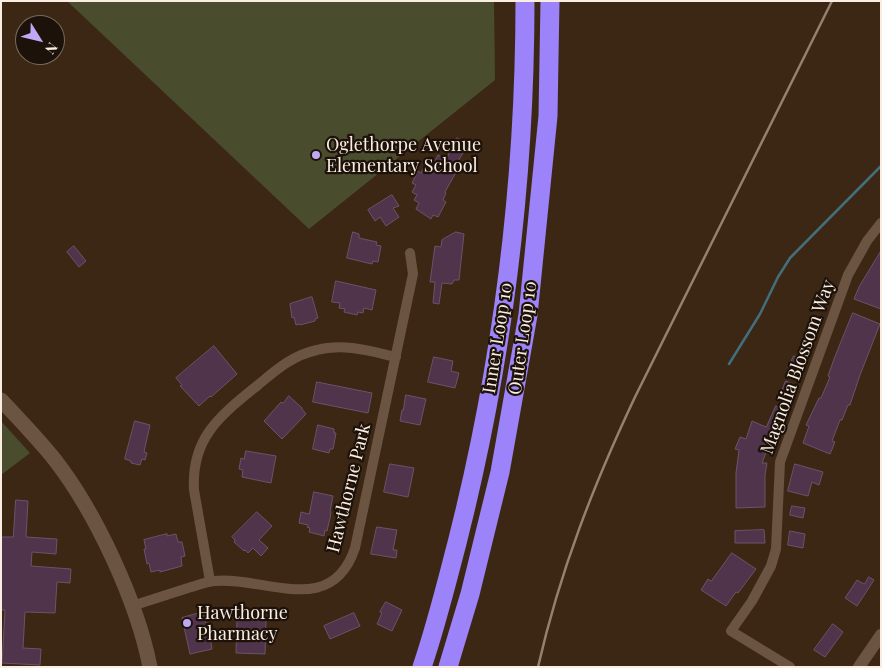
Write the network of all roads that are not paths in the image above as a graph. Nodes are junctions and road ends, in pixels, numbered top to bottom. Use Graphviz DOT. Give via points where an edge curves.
graph roads {
  1 [pos="525,1"];
  2 [pos="550,1"];
  3 [pos="881,223"];
  4 [pos="410,253"];
  5 [pos="396,357"];
  6 [pos="1,400"];
  7 [pos="210,581"];
  8 [pos="132,606"];
  9 [pos="881,635"];
  10 [pos="450,664"];
  11 [pos="150,667"];
  12 [pos="422,667"];
  13 [pos="790,667"];
  14 [pos="859,667"];
  1 -- 12 [label="highway, Inner Loop 10" via="514,225 498,351 478,456"];
  2 -- 10 [label="highway, Outer Loop 10" via="548,116 528,315 500,472"];
  3 -- 13 [label="street, Magnolia Blossom Way" via="848,275 783,452 779,470 776,550 771,566 731,631"];
  4 -- 5 [label="street, Hawthorne Park" via="413,274"];
  5 -- 7 [label="street, Hawthorne Park" via="355,548 345,569 329,583 308,590 238,581"];
  5 -- 7 [label="street" via="344,347 306,353 281,366 222,414 199,450 193,476"];
  6 -- 8 [label="main road" via="55,460 74,487 117,568"];
  7 -- 8 [label="street, Hawthorne Park"];
  8 -- 11 [label="main road"];
  9 -- 14 [label="street"];
}
